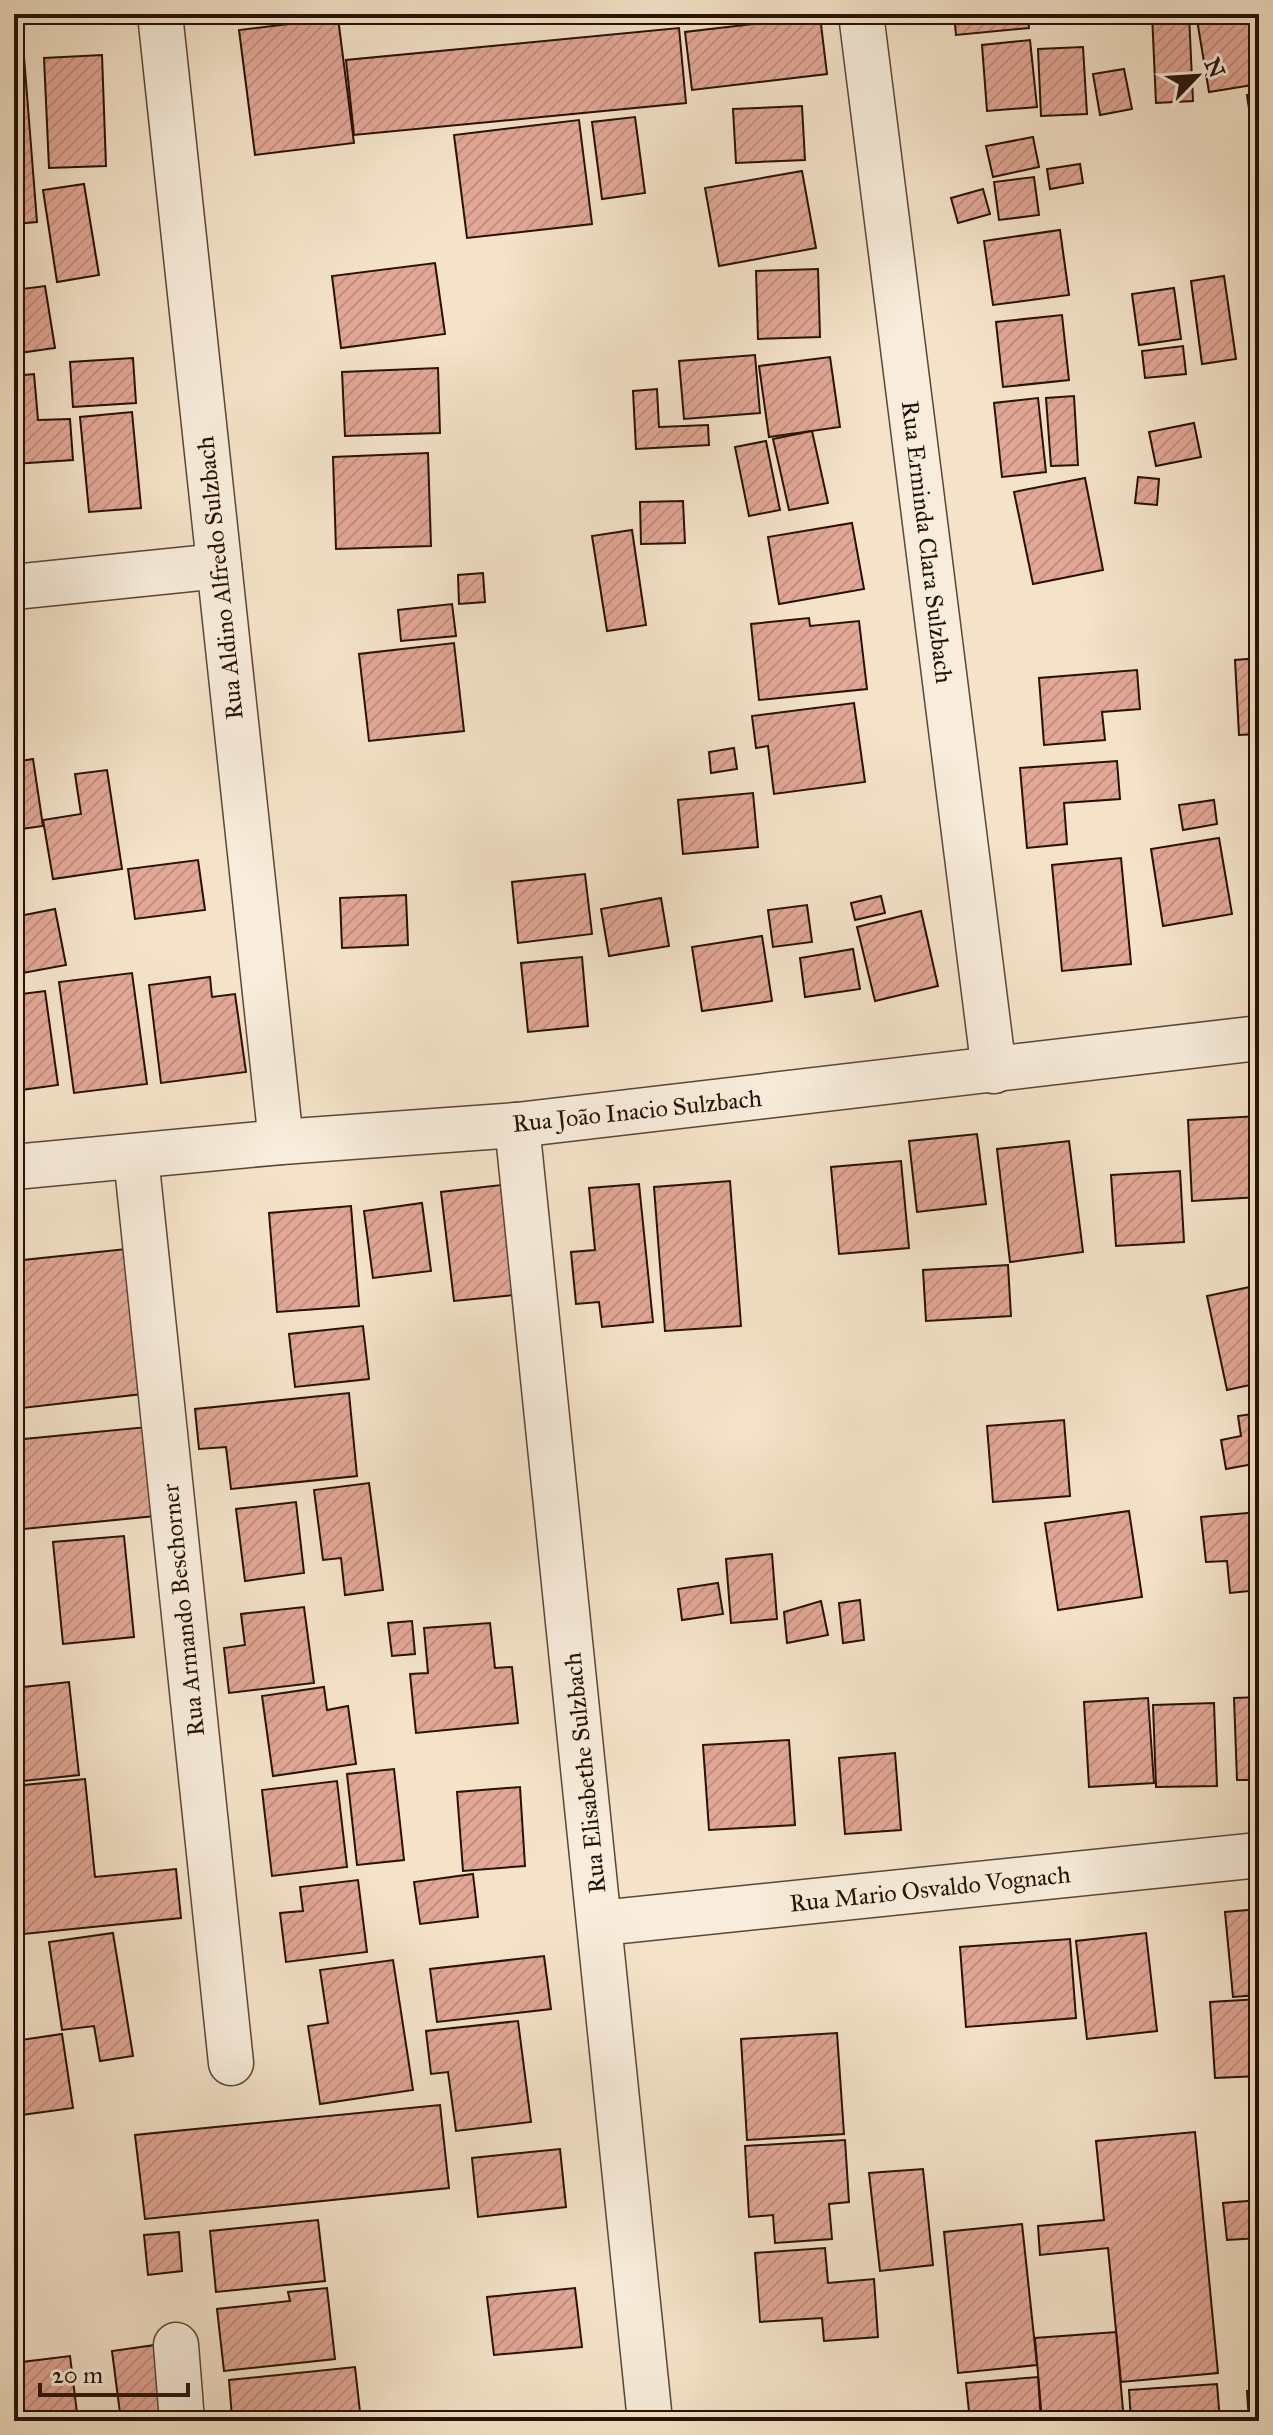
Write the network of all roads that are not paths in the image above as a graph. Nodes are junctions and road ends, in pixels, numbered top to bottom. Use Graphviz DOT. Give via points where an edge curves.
graph roads {
  1 [pos="160,14"];
  2 [pos="861,14"];
  3 [pos="219,566"];
  4 [pos="14,587"];
  5 [pos="1259,1038"];
  6 [pos="994,1071"];
  7 [pos="517,1125"];
  8 [pos="281,1142"];
  9 [pos="136,1157"];
  10 [pos="14,1167"];
  11 [pos="1259,1855"];
  12 [pos="601,1923"];
  13 [pos="231,2063"];
  14 [pos="176,2345"];
  15 [pos="182,2421"];
  16 [pos="650,2421"];
  1 -- 3 [label="street, Rua Aldino Alfredo Sulzbach"];
  2 -- 6 [label="street, Rua Erminda Clara Sulzbach"];
  3 -- 4 [label="street"];
  3 -- 8 [label="street, Rua Aldino Alfredo Sulzbach"];
  5 -- 6 [label="street, Rua João Inacio Sulzbach"];
  6 -- 7 [label="street, Rua João Inacio Sulzbach"];
  7 -- 8 [label="street, Rua João Inacio Sulzbach"];
  7 -- 12 [label="street, Rua Elisabethe Sulzbach"];
  8 -- 9 [label="street, Rua João Inacio Sulzbach"];
  9 -- 10 [label="street, Rua João Inacio Sulzbach"];
  9 -- 13 [label="street, Rua Armando Beschorner"];
  11 -- 12 [label="street, Rua Mario Osvaldo Vognach"];
  12 -- 16 [label="street, Rua Elisabethe Sulzbach"];
  14 -- 15 [label="street"];
}
